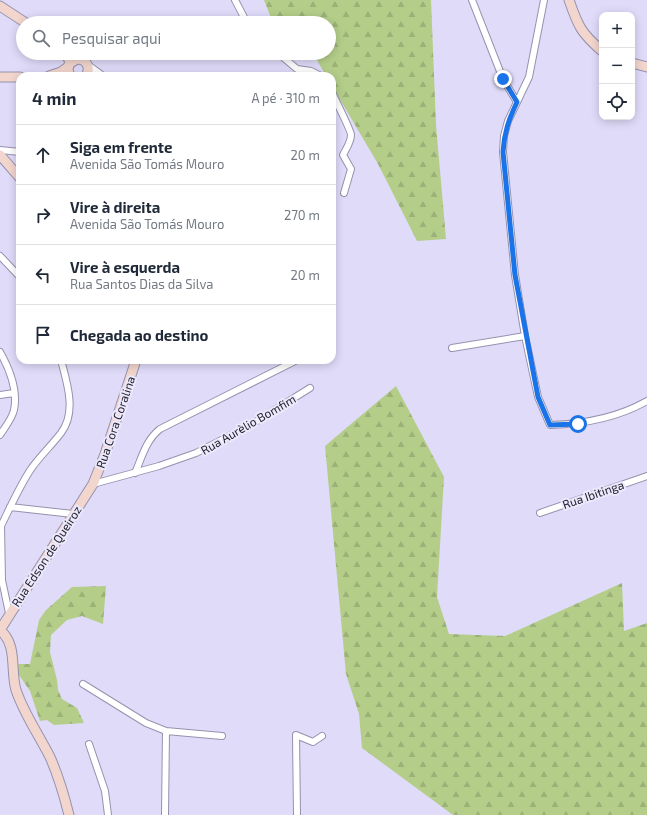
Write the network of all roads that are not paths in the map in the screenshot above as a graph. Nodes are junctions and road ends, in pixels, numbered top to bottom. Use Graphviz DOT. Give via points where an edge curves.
graph roads {
  1 [pos="235,0"];
  2 [pos="472,0"];
  3 [pos="544,0"];
  4 [pos="569,0"];
  5 [pos="0,6"];
  6 [pos="16,16"];
  7 [pos="243,16"];
  8 [pos="599,48"];
  9 [pos="80,60"];
  10 [pos="286,60"];
  11 [pos="85,62"];
  12 [pos="71,64"];
  13 [pos="635,64"];
  14 [pos="647,67"];
  15 [pos="61,72"];
  16 [pos="88,72"];
  17 [pos="98,72"];
  18 [pos="314,72"];
  19 [pos="0,76"];
  20 [pos="16,77"];
  21 [pos="336,102"];
  22 [pos="517,102"];
  23 [pos="0,150"];
  24 [pos="16,152"];
  25 [pos="0,155"];
  26 [pos="16,172"];
  27 [pos="344,194"];
  28 [pos="0,256"];
  29 [pos="16,273"];
  30 [pos="526,336"];
  31 [pos="452,348"];
  32 [pos="0,352"];
  33 [pos="62,364"];
  34 [pos="135,364"];
  35 [pos="289,364"];
  36 [pos="310,388"];
  37 [pos="14,393"];
  38 [pos="0,395"];
  39 [pos="647,401"];
  40 [pos="0,435"];
  41 [pos="135,473"];
  42 [pos="647,476"];
  43 [pos="92,484"];
  44 [pos="10,507"];
  45 [pos="540,513"];
  46 [pos="73,514"];
  47 [pos="1,527"];
  48 [pos="9,613"];
  49 [pos="0,630"];
  50 [pos="83,684"];
  51 [pos="166,731"];
  52 [pos="222,736"];
  53 [pos="322,736"];
  54 [pos="89,744"];
  55 [pos="69,815"];
  56 [pos="108,815"];
  57 [pos="165,815"];
  58 [pos="297,815"];
  1 -- 7 [label="street"];
  2 -- 22 [label="street" via="503,79"];
  3 -- 22 [label="street" via="529,76"];
  4 -- 8 [label="street" via="576,23 585,36"];
  5 -- 6 [label="street"];
  9 -- 11 [label="street"];
  10 -- 18 [label="street" via="296,69"];
  11 -- 16 [label="street"];
  11 -- 17 [label="street"];
  12 -- 15 [label="street"];
  13 -- 14 [label="street"];
  19 -- 20 [label="street"];
  21 -- 27 [label="street" via="351,133 343,155 351,169"];
  22 -- 30 [label="street" via="508,121 503,152 515,275"];
  23 -- 24 [label="street"];
  25 -- 26 [label="street"];
  28 -- 29 [label="street"];
  30 -- 31 [label="street"];
  30 -- 39 [label="street" via="538,397 550,425 578,424 608,417"];
  32 -- 37 [label="street" via="6,362"];
  33 -- 44 [label="street" via="69,397 66,423 61,433 31,468"];
  34 -- 43 [label="street, Rua Cora Coralina" via="105,454"];
  35 -- 41 [label="street" via="160,429 148,442"];
  36 -- 41 [label="street, Rua Aurèlio Bomfim" via="249,426 196,453"];
  37 -- 38 [label="street"];
  37 -- 40 [label="street" via="14,410"];
  41 -- 43 [label="street, Rua Aurèlio Bomfim"];
  42 -- 45 [label="street, Rua Ibitinga"];
  43 -- 46 [label="street, Rua Edson de Queiroz"];
  44 -- 46 [label="street"];
  44 -- 47 [label="street"];
  46 -- 48 [label="street, Rua Edson de Queiroz"];
  47 -- 48 [label="street" via="2,580"];
  48 -- 49 [label="street, Rua Edson de Queiroz"];
  49 -- 55 [label="street" via="8,636 16,690 50,757"];
  50 -- 51 [label="street" via="146,723"];
  51 -- 52 [label="street"];
  51 -- 57 [label="street"];
  53 -- 58 [label="street" via="314,742 296,735"];
  54 -- 56 [label="street" via="105,792"];
}
